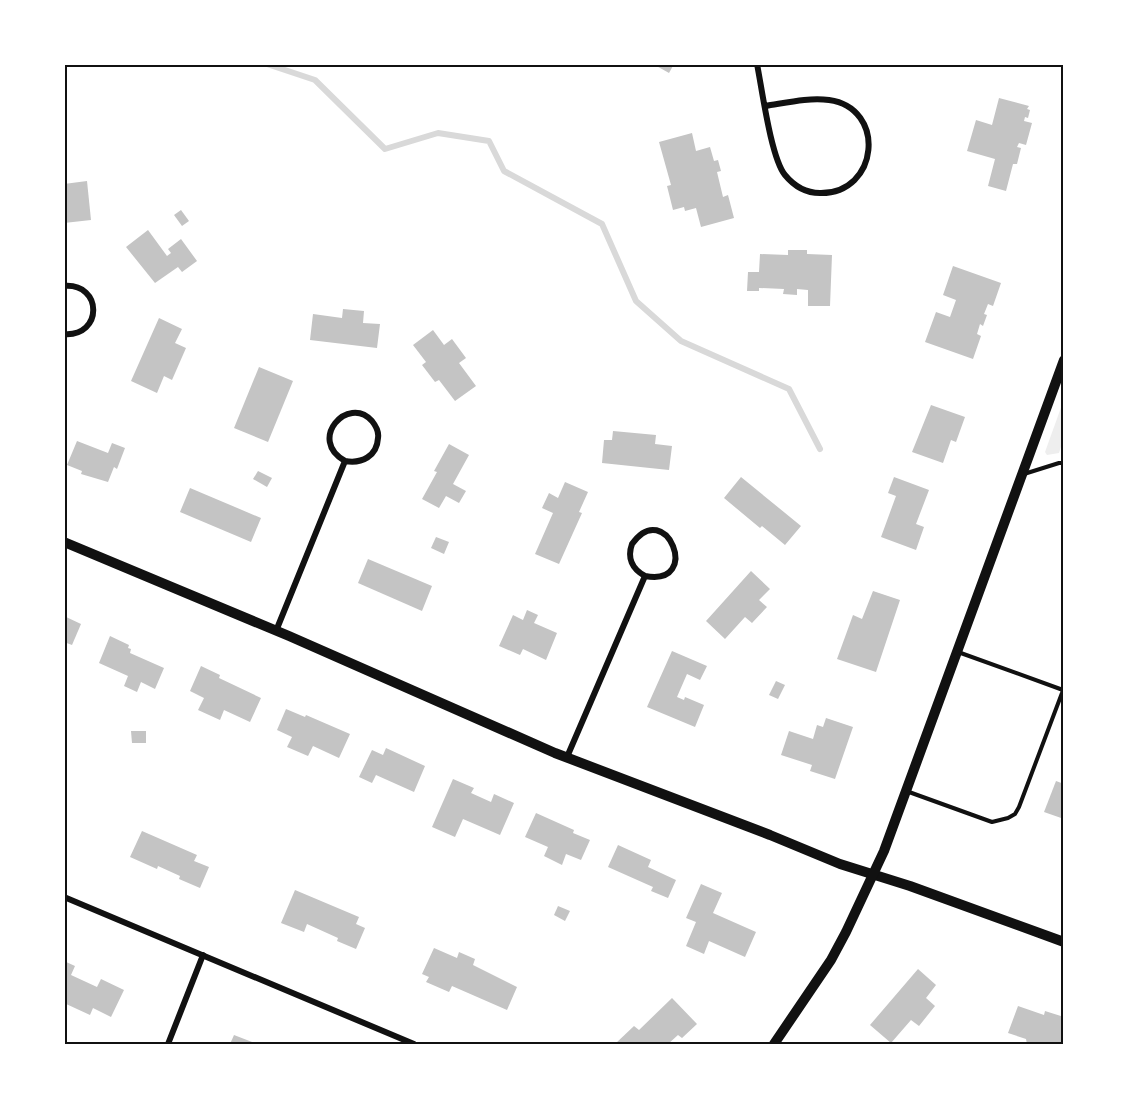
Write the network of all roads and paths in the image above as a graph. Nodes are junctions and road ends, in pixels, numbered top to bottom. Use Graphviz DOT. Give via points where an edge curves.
graph roads {
  1 [pos="757,64"];
  2 [pos="765,106"];
  3 [pos="64,286"];
  4 [pos="64,334"];
  5 [pos="1064,360"];
  6 [pos="345,461"];
  7 [pos="1064,463"];
  8 [pos="1021,475"];
  9 [pos="64,542"];
  10 [pos="645,576"];
  11 [pos="276,631"];
  12 [pos="957,651"];
  13 [pos="1063,692"];
  14 [pos="567,757"];
  15 [pos="907,791"];
  16 [pos="874,874"];
  17 [pos="64,897"];
  18 [pos="1064,942"];
  19 [pos="203,955"];
  20 [pos="168,1044"];
  21 [pos="414,1044"];
  22 [pos="774,1044"];
  1 -- 2 [label="street"];
  2 -- 2 [label="street" via="817,99 842,103 852,110 861,119 869,142 869,154 858,177 839,191 827,193 808,191 792,183 778,164"];
  3 -- 4 [label="street" via="84,290 94,307 92,320 84,330"];
  5 -- 8 [label="street"];
  6 -- 6 [label="street" via="364,460 377,446 376,427 362,415 350,413 338,419 331,429 332,448"];
  6 -- 11 [label="street"];
  7 -- 8 [label="lane"];
  8 -- 12 [label="street"];
  9 -- 11 [label="street"];
  10 -- 10 [label="street" via="663,575 674,562 674,544 661,532 644,532 632,543 630,560"];
  10 -- 14 [label="street"];
  11 -- 14 [label="street"];
  12 -- 13 [label="lane"];
  12 -- 15 [label="street"];
  13 -- 15 [label="lane" via="1015,814 992,822"];
  14 -- 16 [label="street"];
  15 -- 16 [label="street"];
  16 -- 18 [label="street"];
  16 -- 22 [label="street" via="831,960"];
  17 -- 19 [label="street"];
  19 -- 20 [label="street"];
  19 -- 21 [label="street"];
}
